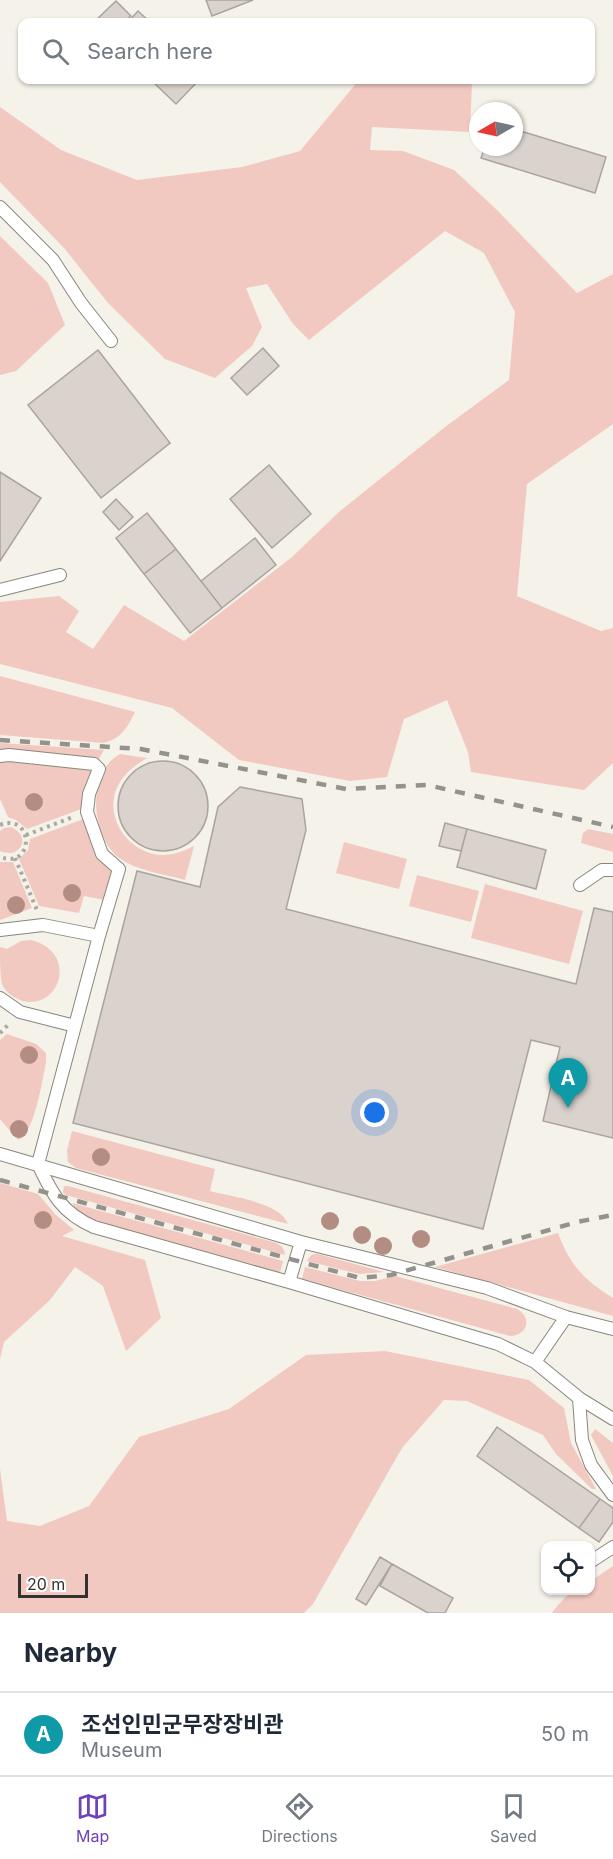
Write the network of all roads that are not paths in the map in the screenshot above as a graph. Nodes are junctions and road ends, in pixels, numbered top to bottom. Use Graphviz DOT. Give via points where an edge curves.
graph roads {
  1 [pos="0,207"];
  2 [pos="111,341"];
  3 [pos="60,575"];
  4 [pos="0,590"];
  5 [pos="0,756"];
  6 [pos="613,870"];
  7 [pos="580,885"];
  8 [pos="0,930"];
  9 [pos="99,936"];
  10 [pos="0,998"];
  11 [pos="75,1026"];
  12 [pos="0,1154"];
  13 [pos="38,1164"];
  14 [pos="301,1242"];
  15 [pos="289,1282"];
  16 [pos="567,1317"];
  17 [pos="613,1329"];
  18 [pos="536,1362"];
  19 [pos="579,1398"];
  20 [pos="613,1419"];
  21 [pos="613,1495"];
  22 [pos="613,1547"];
  23 [pos="595,1559"];
  1 -- 2 [label="lane" via="53,260"];
  3 -- 4 [label="lane"];
  5 -- 9 [label="lane" via="94,764 99,769 87,812 102,854 119,869"];
  6 -- 7 [label="lane" via="602,870"];
  8 -- 9 [label="lane" via="43,925"];
  9 -- 11 [label="lane"];
  10 -- 11 [label="lane" via="20,1012"];
  11 -- 13 [label="lane"];
  12 -- 13 [label="lane"];
  13 -- 14 [label="lane"];
  13 -- 15 [label="lane" via="52,1194 77,1220"];
  14 -- 15 [label="lane"];
  14 -- 16 [label="lane" via="488,1288"];
  15 -- 18 [label="lane" via="498,1344"];
  16 -- 17 [label="lane"];
  16 -- 18 [label="lane"];
  18 -- 19 [label="lane"];
  19 -- 20 [label="lane"];
  19 -- 21 [label="lane" via="582,1440 591,1465"];
  22 -- 23 [label="lane"];
}
